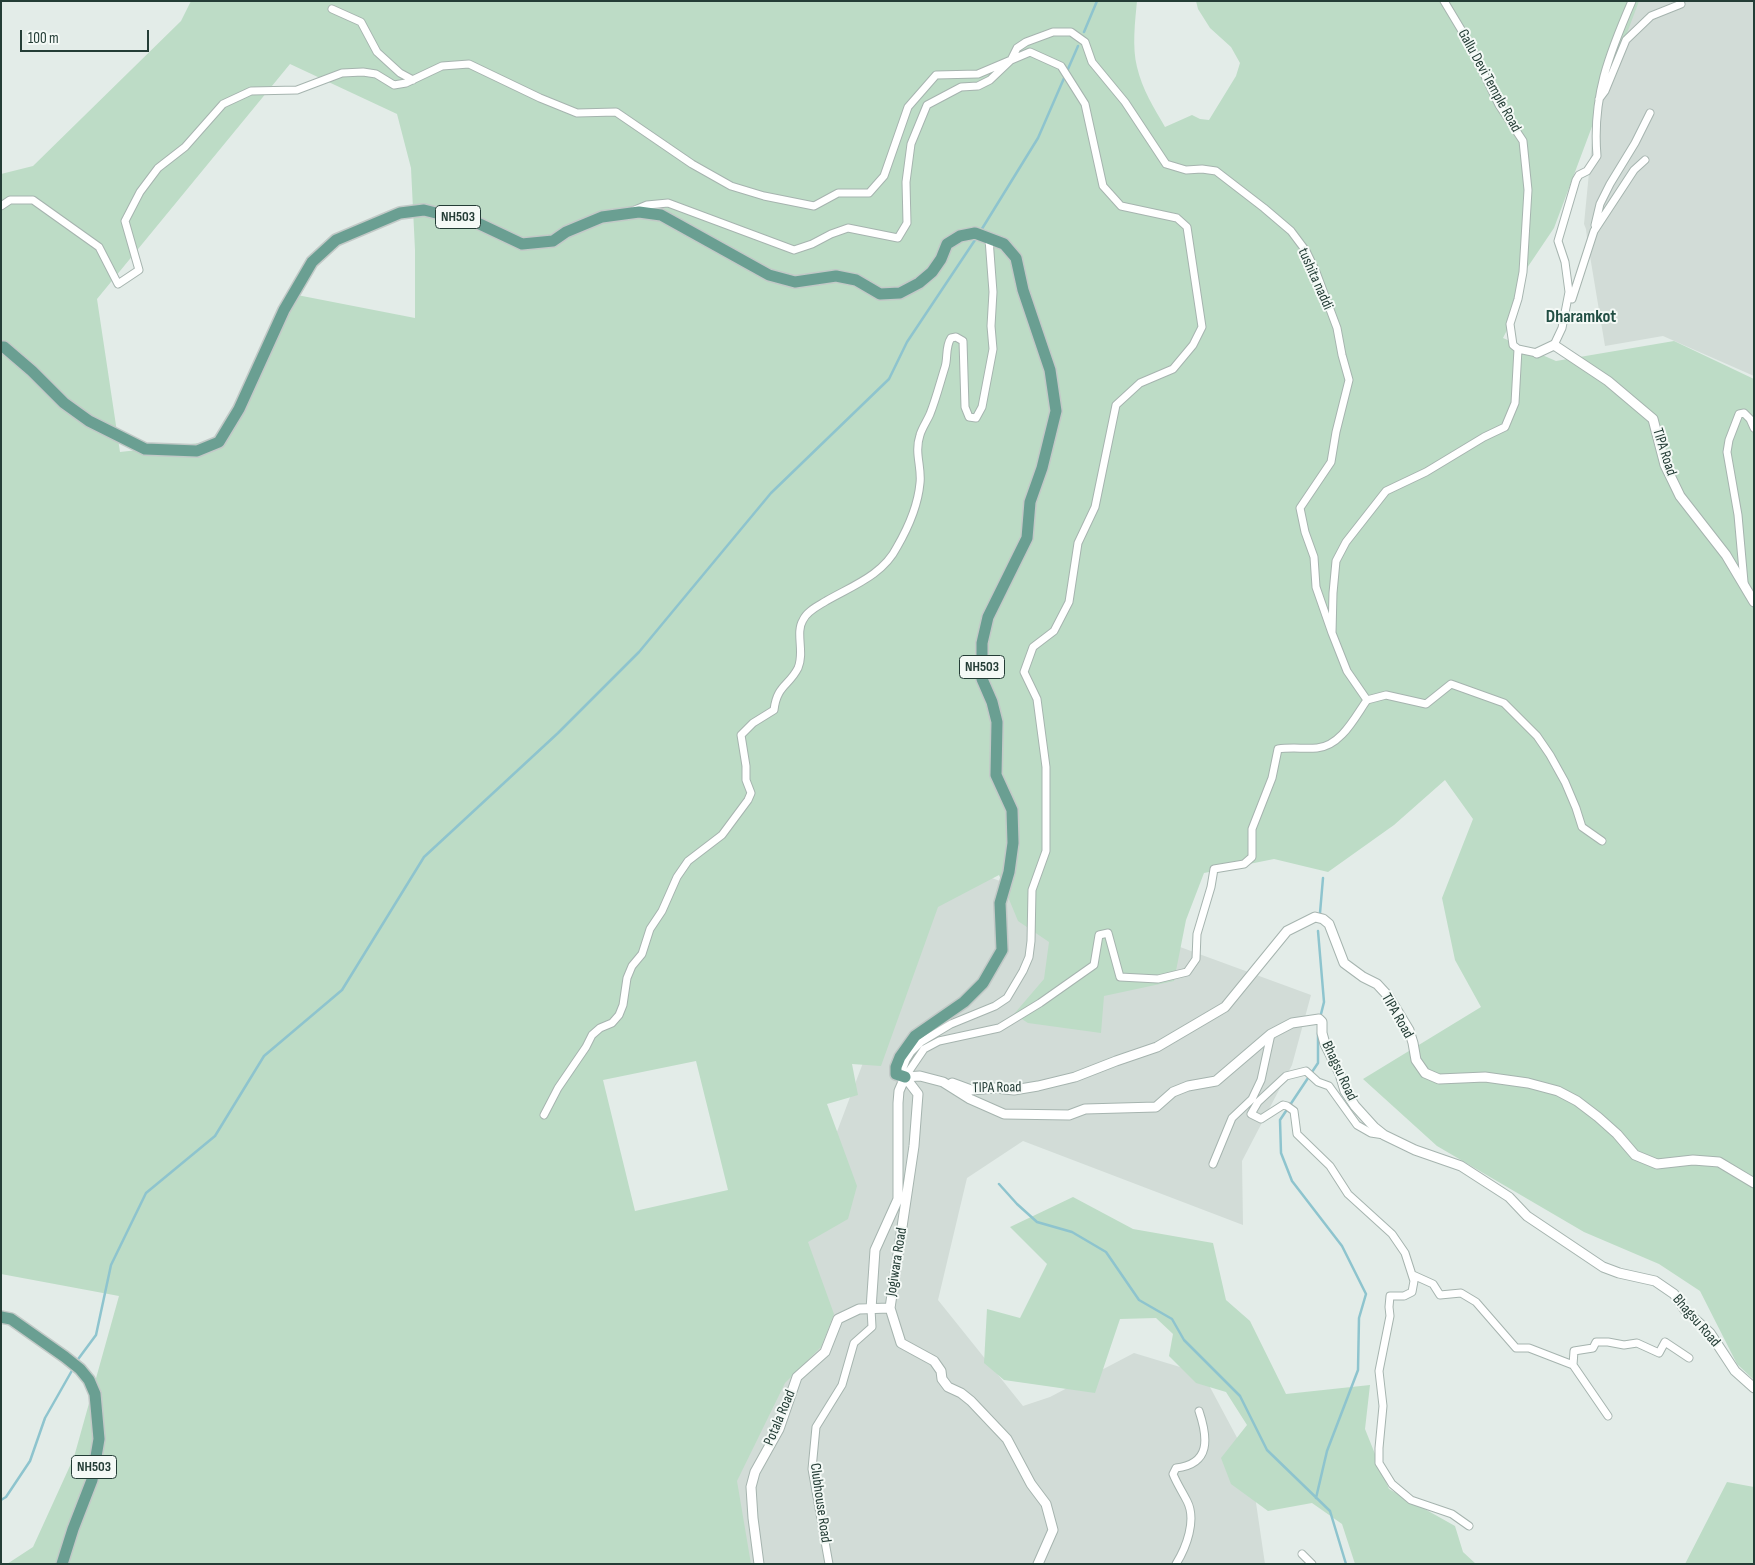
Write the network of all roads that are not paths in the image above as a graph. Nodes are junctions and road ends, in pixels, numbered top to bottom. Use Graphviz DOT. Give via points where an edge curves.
graph roads {
  1 [pos="1444,1"];
  2 [pos="1632,1"];
  3 [pos="1681,4"];
  4 [pos="332,9"];
  5 [pos="1011,60"];
  6 [pos="413,80"];
  7 [pos="1598,102"];
  8 [pos="1650,113"];
  9 [pos="1645,160"];
  10 [pos="1,206"];
  11 [pos="626,214"];
  12 [pos="1594,231"];
  13 [pos="983,236"];
  14 [pos="1562,328"];
  15 [pos="1554,345"];
  16 [pos="1,347"];
  17 [pos="1518,349"];
  18 [pos="1538,353"];
  19 [pos="1754,428"];
  20 [pos="1744,587"];
  21 [pos="1754,602"];
  22 [pos="1332,633"];
  23 [pos="1367,700"];
  24 [pos="1602,841"];
  25 [pos="1271,1034"];
  26 [pos="905,1077"];
  27 [pos="931,1078"];
  28 [pos="544,1115"];
  29 [pos="1384,1134"];
  30 [pos="1213,1164"];
  31 [pos="1754,1183"];
  32 [pos="1413,1275"];
  33 [pos="890,1308"];
  34 [pos="871,1309"];
  35 [pos="1,1317"];
  36 [pos="1689,1358"];
  37 [pos="1573,1365"];
  38 [pos="1754,1388"];
  39 [pos="1199,1411"];
  40 [pos="1608,1416"];
  41 [pos="1469,1526"];
  42 [pos="1302,1554"];
  43 [pos="62,1564"];
  44 [pos="759,1564"];
  45 [pos="829,1564"];
  46 [pos="1038,1564"];
  47 [pos="1176,1564"];
  48 [pos="1312,1564"];
  1 -- 17 [label="street, Gallu Devi Temple Road" via="1468,41 1499,105 1523,141 1528,190 1523,272 1510,324 1513,345"];
  2 -- 7 [label="street" via="1616,39"];
  3 -- 7 [label="street" via="1651,16 1626,40"];
  4 -- 6 [label="street" via="361,22 377,52"];
  5 -- 6 [label="street" via="978,74 936,75 908,107 884,176 869,193 838,192 814,206 731,186 692,164 616,112 577,113 469,64 442,66"];
  5 -- 11 [label="street, tushita naddi" via="990,80 978,86 961,87 927,105 911,144 906,182 907,223 898,238 848,228 794,250 668,203 647,205"];
  5 -- 22 [label="street, tushita naddi" via="1017,48 1035,38 1053,32 1071,32 1085,42 1092,62 1166,164 1186,170 1216,171 1291,231 1306,251 1336,328 1349,380 1331,462 1300,508 1314,557 1316,587"];
  5 -- 26 [label="street" via="1030,52 1061,66 1085,104 1102,186 1121,206 1177,218 1187,226 1202,327 1193,344 1172,369 1140,383 1116,405 1095,507 1078,543 1069,602 1054,630 1033,647 1024,672 1037,700 1046,767 1046,851 1032,890 1031,942 1026,964 1007,998 921,1042 906,1060 901,1073"];
  6 -- 10 [label="street" via="394,85 376,74 342,73 297,90 251,91 223,104 185,148 158,168 140,192 125,221 139,270 118,284 99,246 33,200 10,200"];
  7 -- 14 [label="street" via="1597,156 1576,180 1558,242 1565,262 1569,292"];
  8 -- 12 [label="street" via="1600,204"];
  9 -- 12 [label="street" via="1634,170"];
  11 -- 13 [label="main road, NH503" via="661,215 769,275 795,282 836,276 856,280 880,294 900,294 919,283 932,272 947,244 960,236"];
  11 -- 16 [label="main road, NH503" via="602,217 566,232 553,242 522,244 469,219 424,210 400,213 336,240 312,262 284,310 239,409 219,442 197,451 144,449 89,421"];
  12 -- 14 [label="street"];
  13 -- 26 [label="main road, NH503" via="1004,244 1016,258 1023,290 1050,370 1056,411 1030,502 1027,538 988,617 982,643 982,680 997,722 996,775 1012,810 1013,843 1000,903 1002,950 983,983 964,1002 915,1036 896,1067 896,1074"];
  13 -- 28 [label="street" via="993,292 992,349 982,407 976,418 969,417 965,407 963,341 951,338 947,362 920,435 917,455 921,482 910,520 897,548 881,569 813,609 803,620 800,631 802,654 797,669 776,696 774,710 753,723 742,735 746,780 751,793 748,800 722,835 688,861 677,877 650,929 642,954 632,966 619,1015 592,1036"];
  14 -- 15 [label="street"];
  15 -- 18 [label="street"];
  15 -- 20 [label="street, TIPA Road" via="1608,381 1653,419 1665,465 1680,496 1726,555"];
  17 -- 18 [label="street"];
  17 -- 22 [label="street" via="1515,403 1505,427 1386,491 1346,542 1336,561"];
  19 -- 20 [label="street" via="1744,413 1739,414 1728,440 1727,452 1738,515"];
  20 -- 21 [label="street, TIPA Road"];
  22 -- 23 [label="street, tushita naddi" via="1347,671"];
  23 -- 24 [label="street" via="1386,695 1426,704 1451,684 1504,703 1537,736 1550,756 1582,827"];
  23 -- 26 [label="street" via="1341,737 1320,748 1278,749 1272,778 1252,829 1252,857 1244,864 1214,869 1197,934 1196,959 1187,972 1158,979 1120,977 1108,933 1099,935 1094,965 999,1028 938,1041 924,1049"];
  25 -- 27 [label="street, Bhagsu Road" via="1216,1082 1173,1092 1156,1107 1085,1109 1069,1114 1004,1114"];
  25 -- 29 [label="street, Bhagsu Road" via="1292,1023 1319,1019 1325,1044 1345,1091 1374,1127"];
  25 -- 30 [label="street" via="1261,1080 1252,1099 1232,1118"];
  26 -- 27 [label="street, Bhagsu Road"];
  26 -- 33 [label="street, Jogiwara Road" via="918,1094 914,1146"];
  26 -- 34 [label="street" via="898,1091 898,1199 875,1250"];
  27 -- 31 [label="street, TIPA Road" via="941,1078 970,1090 1014,1090 1075,1078 1157,1047 1225,1007 1287,931 1315,917 1329,924 1344,963 1377,984 1389,997 1409,1030 1416,1060 1424,1073 1439,1079 1494,1078 1558,1091 1598,1117 1635,1155 1657,1164 1693,1160 1719,1162"];
  29 -- 32 [label="street" via="1371,1133 1357,1125 1329,1086 1318,1082 1306,1070 1286,1076 1258,1102 1251,1114 1261,1119 1283,1105 1294,1111 1298,1134 1330,1166 1348,1194 1392,1234 1405,1252"];
  29 -- 38 [label="street, Bhagsu Road" via="1414,1150 1461,1166 1509,1197 1527,1216 1603,1267 1655,1281 1674,1294 1710,1333 1735,1371"];
  32 -- 37 [label="street" via="1433,1284 1440,1296 1461,1293 1476,1302 1516,1348 1529,1348"];
  32 -- 41 [label="street" via="1412,1292 1404,1296 1390,1296 1390,1316 1379,1371 1383,1406 1379,1463 1392,1484 1411,1500 1452,1514"];
  33 -- 34 [label="street"];
  33 -- 46 [label="street, Jogiwara Road" via="901,1343 934,1361 948,1387 971,1401 1007,1440 1030,1484 1046,1504 1052,1530"];
  34 -- 44 [label="street, Potala Road" via="859,1309 838,1319 825,1352 797,1377 779,1430 754,1472 751,1487"];
  34 -- 45 [label="street, Clubhouse Road" via="872,1327 854,1343 842,1385 816,1426 812,1469"];
  35 -- 43 [label="main road, NH503" via="11,1319 65,1357 89,1380 95,1394 99,1439 92,1480"];
  36 -- 37 [label="street" via="1666,1342 1658,1353 1637,1342 1624,1345 1596,1342 1593,1348 1574,1351"];
  37 -- 40 [label="street"];
  39 -- 47 [label="street" via="1206,1443 1200,1458 1190,1466 1176,1468 1173,1474 1188,1503 1191,1522 1183,1553"];
  42 -- 48 [label="street"];
}
